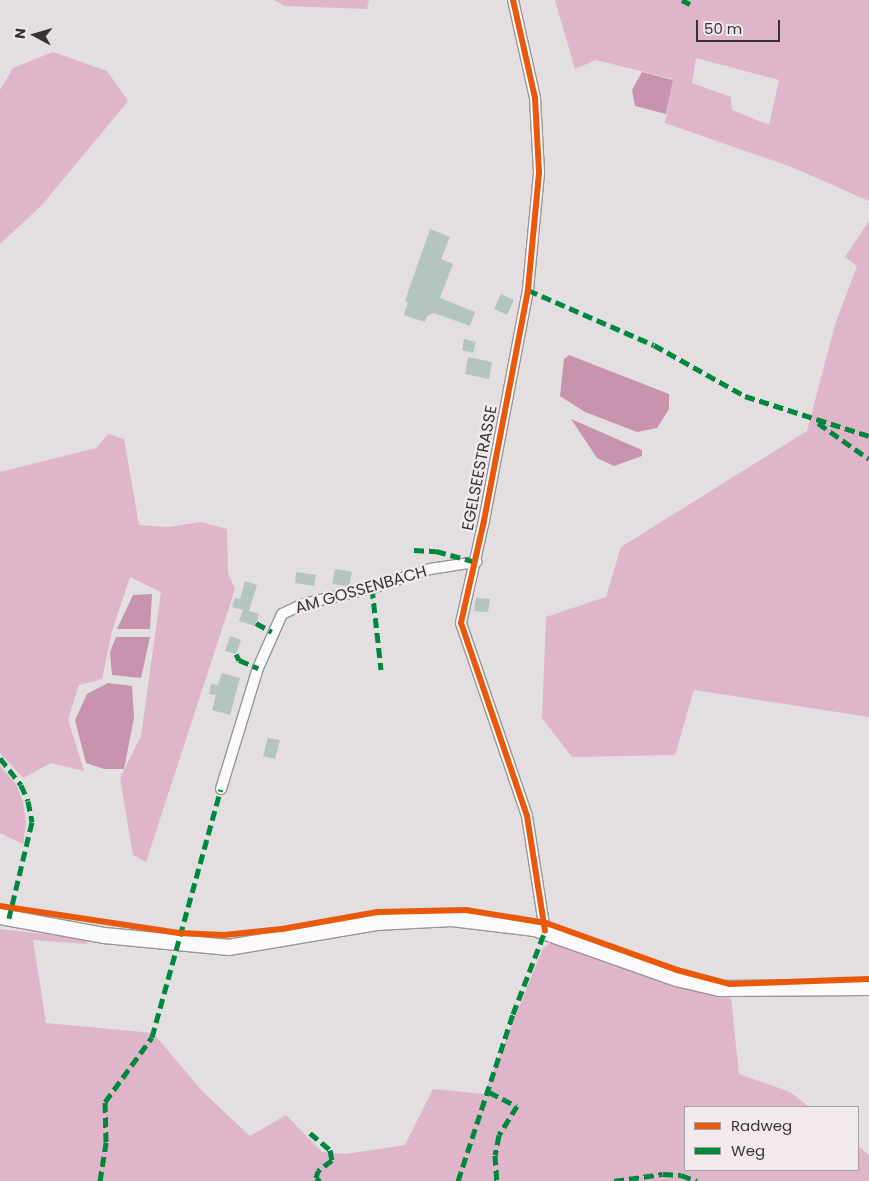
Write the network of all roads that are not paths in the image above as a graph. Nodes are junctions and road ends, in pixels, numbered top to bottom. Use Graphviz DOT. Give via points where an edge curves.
graph roads {
  1 [pos="513,0"];
  2 [pos="476,562"];
  3 [pos="221,789"];
  4 [pos="0,916"];
  5 [pos="546,931"];
  6 [pos="869,987"];
  1 -- 2 [label="street, EGELSEESTRASSE" via="535,98 538,173 528,290"];
  2 -- 3 [label="street, AM GOSSENBACH" via="430,569 372,588 302,604 280,616 258,668"];
  2 -- 5 [label="street, EGELSEESTRASSE" via="461,623 527,816"];
  4 -- 5 [label="street" via="104,935 228,947 376,922 420,918 487,921"];
  5 -- 6 [label="street" via="676,978 719,988"];
}
